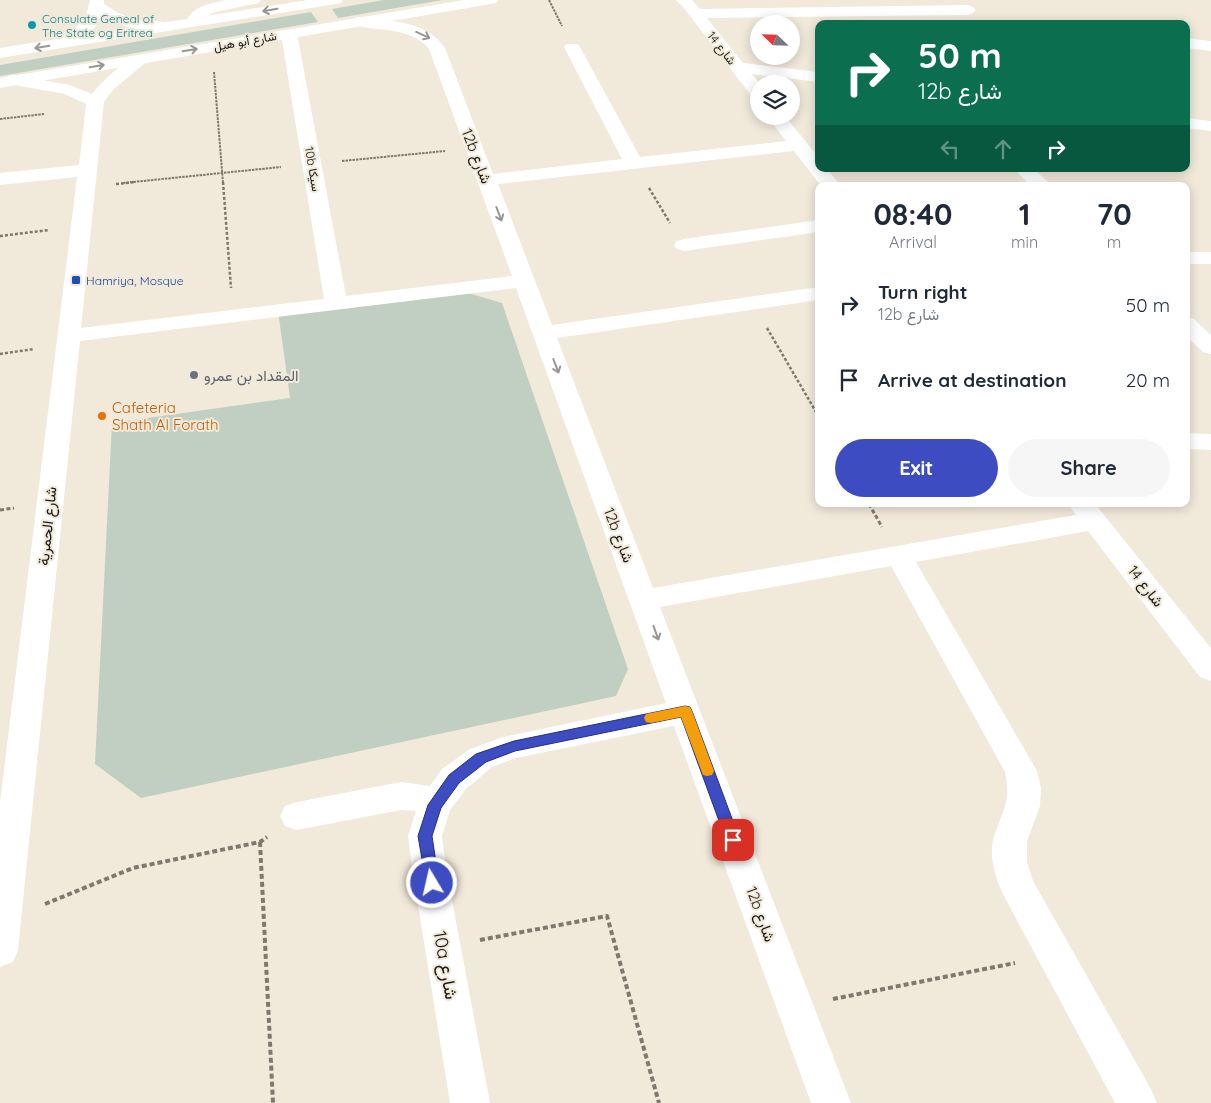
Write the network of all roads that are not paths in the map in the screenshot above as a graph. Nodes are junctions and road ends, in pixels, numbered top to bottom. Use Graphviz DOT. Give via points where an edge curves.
graph roads {
  1 [pos="254,0"];
  2 [pos="336,0"];
  3 [pos="491,0"];
  4 [pos="97,3"];
  5 [pos="686,3"];
  6 [pos="966,11"];
  7 [pos="358,22"];
  8 [pos="194,23"];
  9 [pos="164,27"];
  10 [pos="289,34"];
  11 [pos="65,43"];
  12 [pos="1190,43"];
  13 [pos="1211,46"];
  14 [pos="572,47"];
  15 [pos="0,53"];
  16 [pos="142,59"];
  17 [pos="737,67"];
  18 [pos="815,77"];
  19 [pos="7,81"];
  20 [pos="750,83"];
  21 [pos="815,83"];
  22 [pos="800,87"];
  23 [pos="95,102"];
  24 [pos="1190,123"];
  25 [pos="783,125"];
  26 [pos="1211,126"];
  27 [pos="798,145"];
  28 [pos="634,164"];
  29 [pos="815,166"];
  30 [pos="87,170"];
  31 [pos="820,172"];
  32 [pos="1026,172"];
  33 [pos="0,179"];
  34 [pos="486,180"];
  35 [pos="828,182"];
  36 [pos="1038,182"];
  37 [pos="815,227"];
  38 [pos="684,245"];
  39 [pos="1190,258"];
  40 [pos="1211,258"];
  41 [pos="524,281"];
  42 [pos="815,294"];
  43 [pos="336,303"];
  44 [pos="1190,328"];
  45 [pos="544,333"];
  46 [pos="69,336"];
  47 [pos="1211,347"];
  48 [pos="1190,441"];
  49 [pos="1211,442"];
  50 [pos="1088,512"];
  51 [pos="898,555"];
  52 [pos="644,600"];
  53 [pos="1211,668"];
  54 [pos="685,711"];
  55 [pos="437,801"];
  56 [pos="297,816"];
  57 [pos="0,950"];
  58 [pos="470,1103"];
  59 [pos="832,1103"];
  60 [pos="1137,1103"];
  1 -- 8 [label="street" via="203,11 196,16"];
  2 -- 8 [label="street, شارع أبو هيل, one-way"];
  3 -- 7 [label="street, شارع أبو هيل"];
  4 -- 9 [label="street" via="115,18"];
  4 -- 11 [label="street" via="93,21 78,36"];
  5 -- 6 [label="street"];
  5 -- 17 [label="street, شارع 14"];
  7 -- 10 [label="street, شارع أبو هيل"];
  7 -- 34 [label="street, 12b شارع, one-way" via="407,29 433,40"];
  8 -- 9 [label="street, شارع أبو هيل"];
  9 -- 11 [label="street, شارع أبو هيل"];
  16 -- 10 [label="street, شارع أبو هيل, one-way"];
  10 -- 43 [label="street, 10b سيكا"];
  11 -- 15 [label="street, شارع أبو هيل, one-way"];
  12 -- 13 [label="street"];
  14 -- 28 [label="street"];
  19 -- 16 [label="street, شارع أبو هيل, one-way"];
  16 -- 23 [label="street" via="108,85"];
  17 -- 18 [label="street"];
  17 -- 20 [label="street, شارع 14"];
  19 -- 23 [label="street" via="70,90"];
  21 -- 22 [label="street"];
  23 -- 30 [label="street, شارع الحمرية"];
  24 -- 26 [label="street"];
  25 -- 27 [label="street"];
  27 -- 28 [label="street"];
  27 -- 29 [label="street"];
  28 -- 34 [label="street"];
  30 -- 33 [label="street"];
  30 -- 46 [label="street, شارع الحمرية"];
  31 -- 35 [label="street"];
  32 -- 36 [label="street"];
  34 -- 41 [label="street, 12b شارع, one-way"];
  37 -- 38 [label="street"];
  39 -- 40 [label="street"];
  41 -- 43 [label="street"];
  41 -- 45 [label="street, 12b شارع"];
  42 -- 45 [label="street"];
  43 -- 46 [label="street"];
  44 -- 47 [label="street"];
  45 -- 52 [label="street, 12b شارع, one-way"];
  46 -- 57 [label="street, شارع الحمرية"];
  48 -- 49 [label="street"];
  50 -- 51 [label="street"];
  50 -- 53 [label="street, شارع 14"];
  51 -- 52 [label="street"];
  51 -- 60 [label="street" via="1021,770 1025,788 1023,806 1010,841 1010,862 1016,885"];
  52 -- 54 [label="street, 12b شارع, one-way"];
  54 -- 55 [label="street, 10a شارع" via="514,746 481,758 454,779"];
  54 -- 59 [label="street, 12b شارع"];
  55 -- 56 [label="street" via="401,796"];
  55 -- 58 [label="street, 10a شارع" via="425,836"];
}
